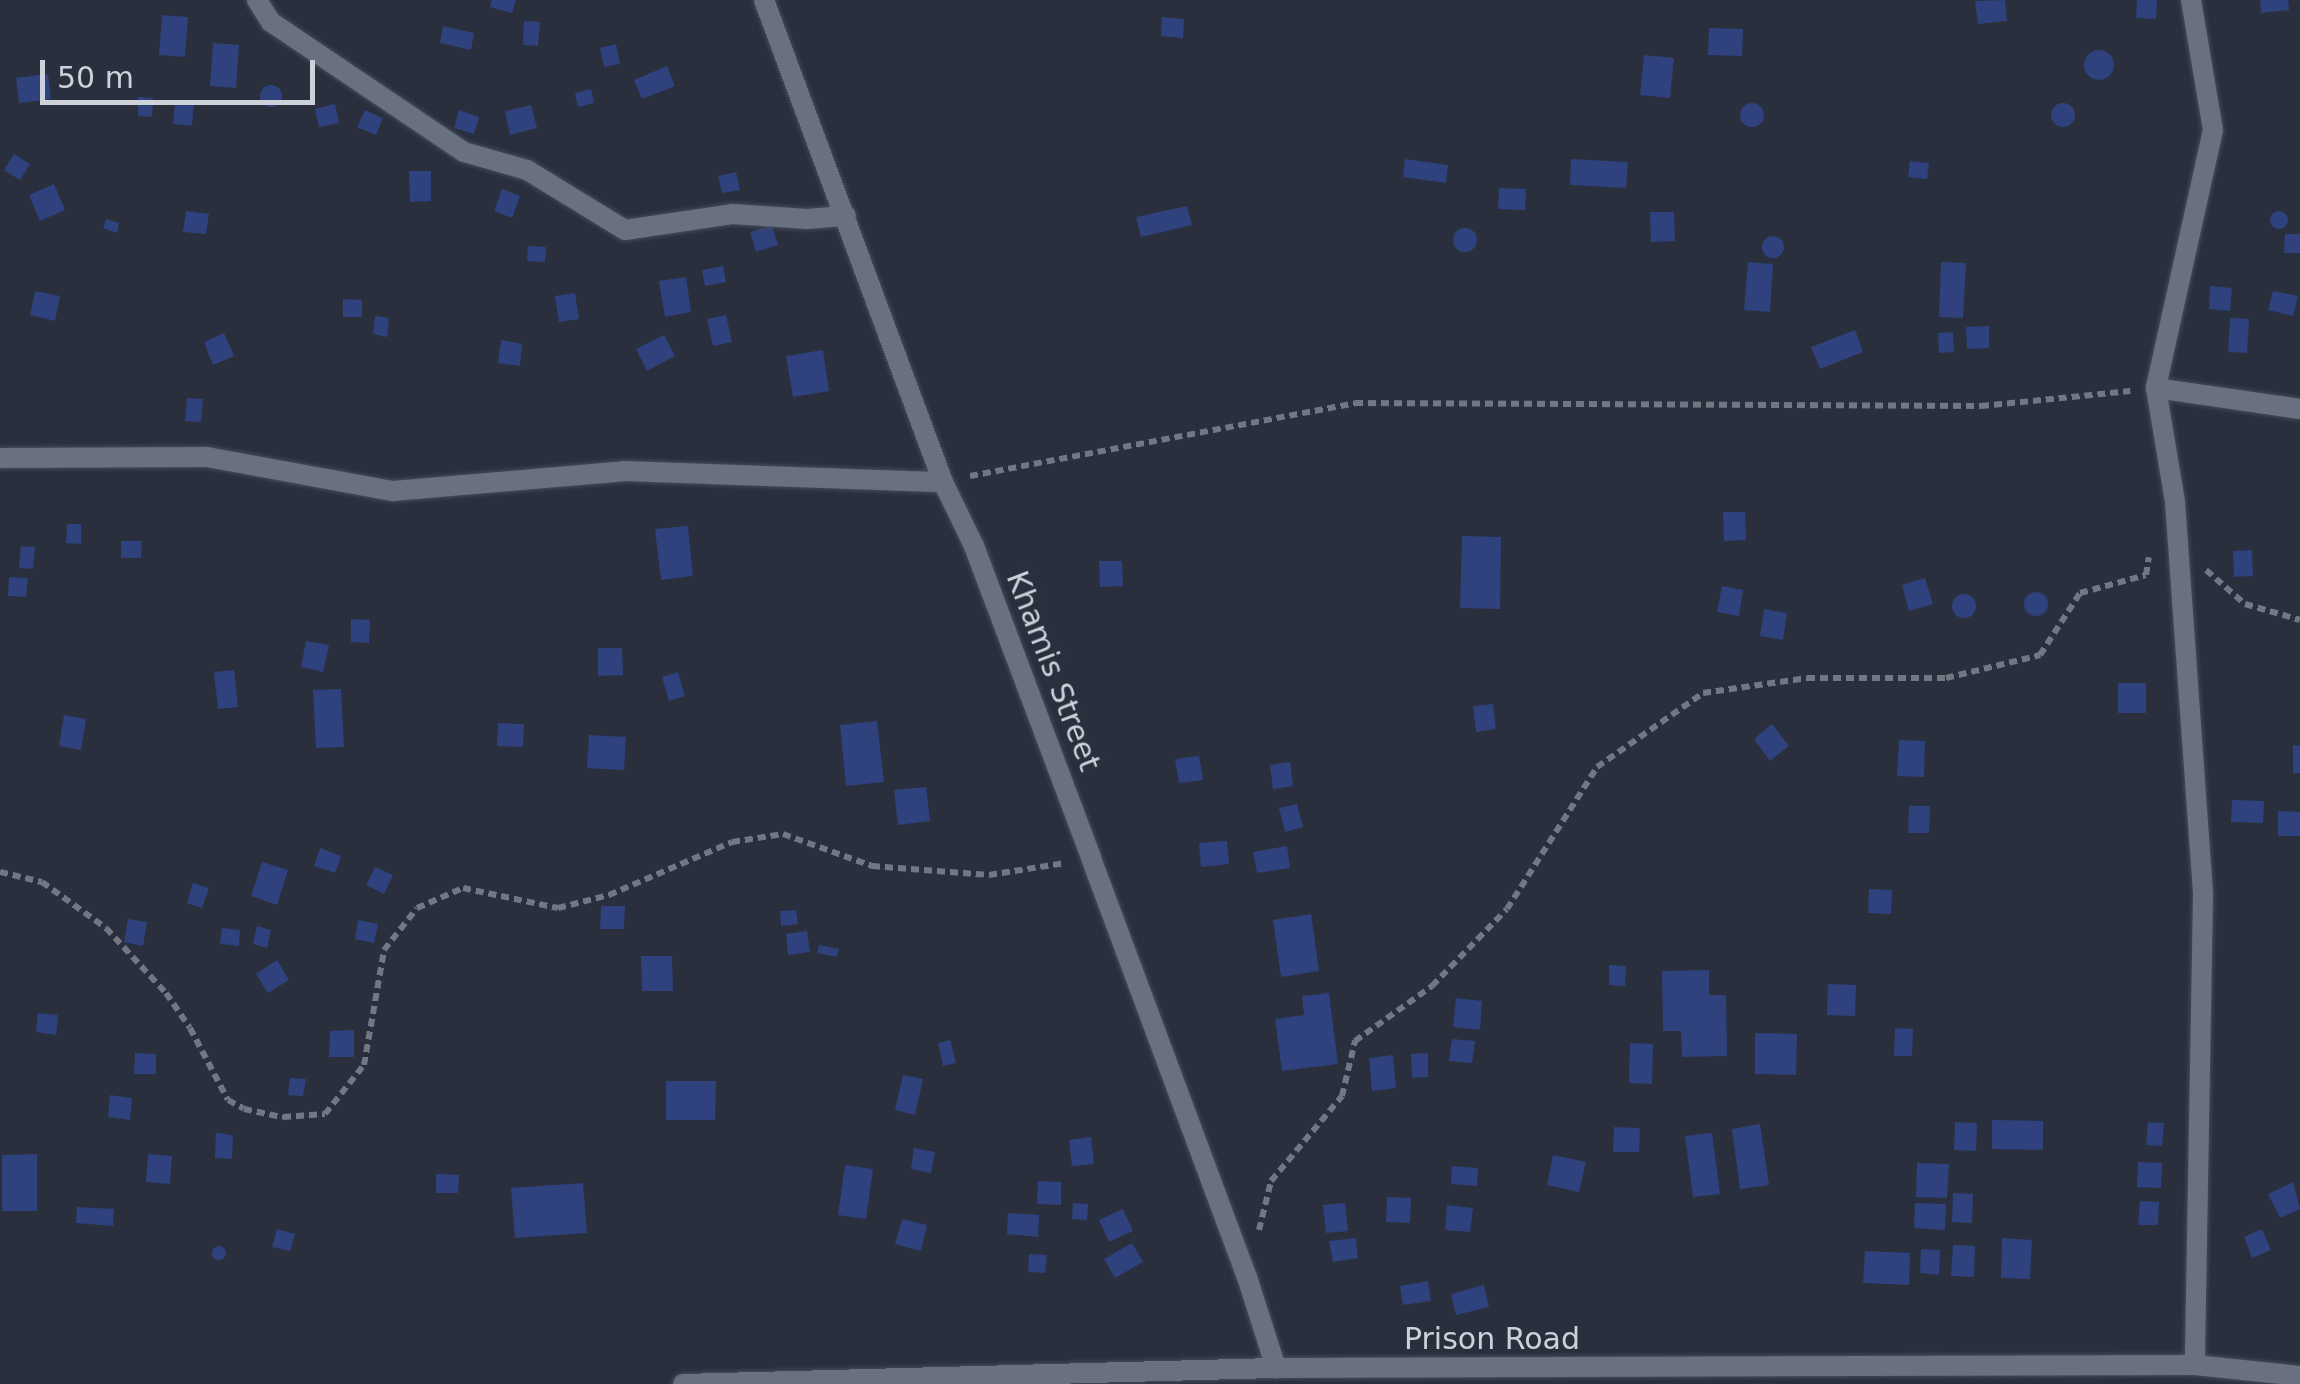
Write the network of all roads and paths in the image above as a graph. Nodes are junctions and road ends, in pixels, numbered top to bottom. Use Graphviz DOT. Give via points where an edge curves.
graph roads {
  1 [pos="257,0"];
  2 [pos="764,0"];
  3 [pos="2192,0"];
  4 [pos="846,216"];
  5 [pos="2156,388"];
  6 [pos="2300,408"];
  7 [pos="0,458"];
  8 [pos="943,482"];
  9 [pos="2206,552"];
  10 [pos="2149,556"];
  11 [pos="2300,620"];
  12 [pos="1091,858"];
  13 [pos="0,872"];
  14 [pos="1247,1278"];
  15 [pos="2195,1365"];
  16 [pos="1279,1376"];
  17 [pos="2300,1376"];
  18 [pos="684,1384"];
  1 -- 4 [label="street" via="271,22 464,152 527,170 625,230 732,214"];
  2 -- 4 [label="street, Khamis Street"];
  3 -- 5 [label="street" via="2214,130"];
  4 -- 8 [label="street, Khamis Street"];
  5 -- 6 [label="street"];
  5 -- 8 [label="path" via="1981,406 1355,402"];
  5 -- 15 [label="street" via="2175,502 2203,896"];
  7 -- 8 [label="street" via="207,457 393,491 624,471"];
  8 -- 12 [label="street, Khamis Street" via="974,546"];
  9 -- 11 [label="path" via="2205,569 2245,604"];
  10 -- 14 [label="path" via="2146,575 2080,593 2040,655 1946,678 1806,678 1703,693 1597,768 1507,909 1432,986 1356,1041 1342,1096 1271,1181"];
  12 -- 13 [label="path" via="989,876 872,866 783,834 732,842 609,895 558,908 462,888 418,908 384,950 364,1064 325,1114 282,1117 228,1100 166,994 106,928 42,882"];
  12 -- 14 [label="street, Khamis Street"];
  14 -- 16 [label="street, Khamis Street"];
  15 -- 16 [label="street, Prison Road"];
  15 -- 17 [label="street, Prison Road"];
  16 -- 18 [label="street, Prison Road"];
}
